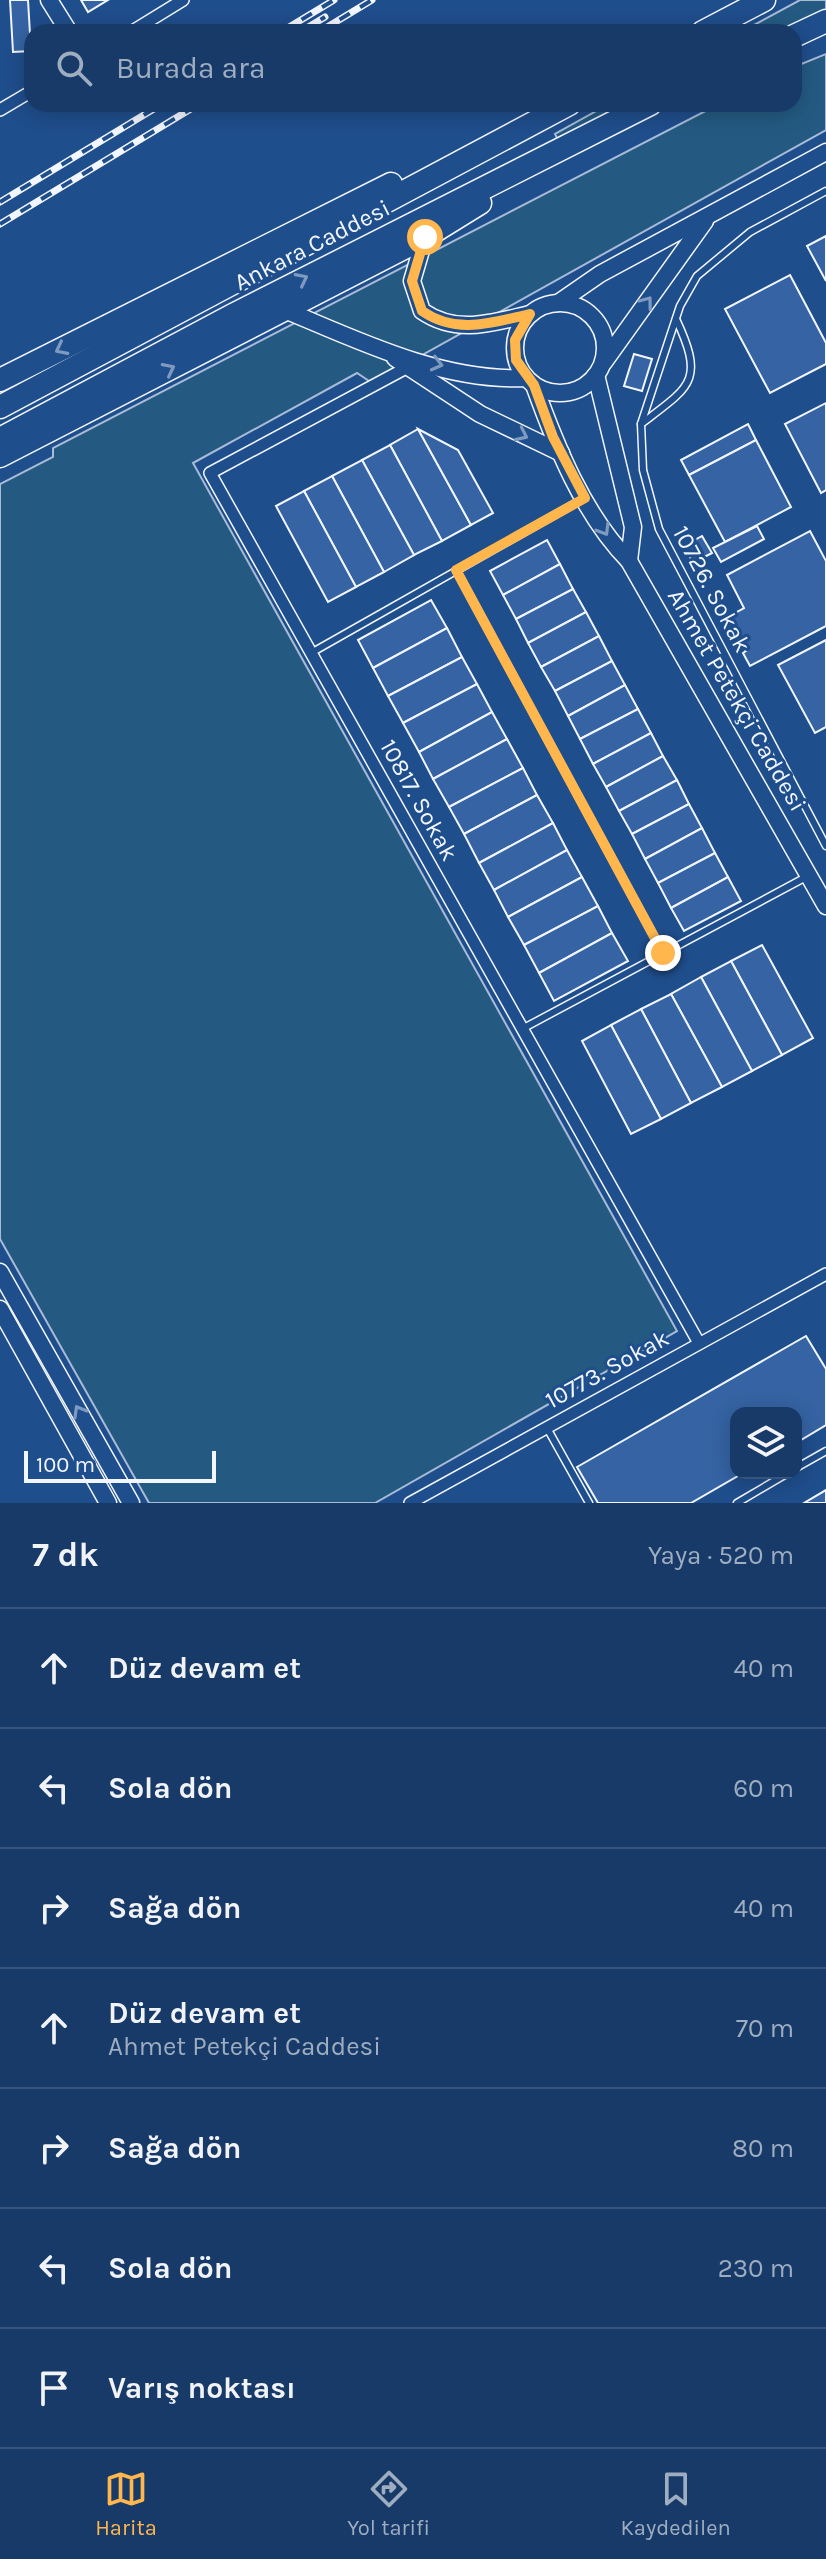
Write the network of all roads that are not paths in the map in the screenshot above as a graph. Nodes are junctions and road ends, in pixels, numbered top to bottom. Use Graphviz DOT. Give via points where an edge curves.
graph roads {
  1 [pos="49,0"];
  2 [pos="183,0"];
  3 [pos="764,0"];
  4 [pos="826,21"];
  5 [pos="64,24"];
  6 [pos="144,24"];
  7 [pos="718,24"];
  8 [pos="802,32"];
  9 [pos="24,96"];
  10 [pos="0,110"];
  11 [pos="541,112"];
  12 [pos="554,112"];
  13 [pos="633,112"];
  14 [pos="612,122"];
  15 [pos="826,152"];
  16 [pos="826,191"];
  17 [pos="709,217"];
  18 [pos="425,237"];
  19 [pos="558,303"];
  20 [pos="285,310"];
  21 [pos="530,314"];
  22 [pos="676,319"];
  23 [pos="384,351"];
  24 [pos="408,367"];
  25 [pos="599,370"];
  26 [pos="0,380"];
  27 [pos="530,381"];
  28 [pos="0,407"];
  29 [pos="641,424"];
  30 [pos="0,439"];
  31 [pos="561,453"];
  32 [pos="0,456"];
  33 [pos="585,498"];
  34 [pos="629,561"];
  35 [pos="456,570"];
  36 [pos="311,653"];
  37 [pos="826,846"];
  38 [pos="810,875"];
  39 [pos="826,906"];
  40 [pos="663,953"];
  41 [pos="522,1029"];
  42 [pos="0,1272"];
  43 [pos="825,1276"];
  44 [pos="0,1309"];
  45 [pos="699,1343"];
  46 [pos="547,1428"];
  47 [pos="826,1451"];
  48 [pos="802,1465"];
  49 [pos="778,1479"];
  50 [pos="108,1503"];
  51 [pos="131,1503"];
  52 [pos="410,1503"];
  53 [pos="589,1503"];
  54 [pos="737,1503"];
  1 -- 5 [label="street"];
  2 -- 6 [label="street"];
  3 -- 7 [label="highway"];
  4 -- 8 [label="highway"];
  9 -- 10 [label="street"];
  11 -- 26 [label="highway, one-way"];
  12 -- 28 [label="highway, Ankara Caddesi"];
  13 -- 14 [label="highway, Ankara Caddesi"];
  14 -- 18 [label="highway"];
  30 -- 14 [label="highway, Ankara Caddesi, one-way"];
  15 -- 17 [label="street"];
  16 -- 22 [label="lane" via="750,232 712,260 687,292"];
  17 -- 19 [label="street" via="600,274"];
  25 -- 17 [label="street, one-way"];
  18 -- 20 [label="highway"];
  18 -- 21 [label="street" via="412,281 422,311 449,326 464,327"];
  19 -- 21 [label="street"];
  19 -- 25 [label="street" via="577,307 600,327 605,346"];
  20 -- 23 [label="street"];
  32 -- 20 [label="highway, one-way"];
  21 -- 27 [label="street" via="515,340 516,360"];
  22 -- 29 [label="lane"];
  22 -- 29 [label="lane" via="692,357 692,373 686,387"];
  23 -- 24 [label="street"];
  23 -- 27 [label="street, one-way"];
  24 -- 31 [label="street, one-way" via="480,414"];
  24 -- 36 [label="street, 10817. Sokak" via="210,473"];
  25 -- 27 [label="street" via="582,388 562,393"];
  25 -- 34 [label="street" via="633,527"];
  27 -- 31 [label="street, Ahmet Petekçi Caddesi"];
  29 -- 37 [label="lane, 10726. Sokak" via="643,470 659,529"];
  31 -- 33 [label="street, Ahmet Petekçi Caddesi"];
  33 -- 34 [label="street, Ahmet Petekçi Caddesi, one-way" via="608,540"];
  33 -- 35 [label="lane"];
  34 -- 38 [label="street, Ahmet Petekçi Caddesi"];
  35 -- 36 [label="lane"];
  35 -- 40 [label="lane"];
  36 -- 41 [label="street, 10817. Sokak"];
  38 -- 39 [label="street, Ahmet Petekçi Caddesi"];
  38 -- 40 [label="lane"];
  40 -- 41 [label="lane"];
  41 -- 45 [label="street, 10817. Sokak"];
  51 -- 42 [label="street, one-way"];
  43 -- 45 [label="street, 10773. Sokak"];
  44 -- 50 [label="street"];
  45 -- 46 [label="street, 10773. Sokak"];
  46 -- 52 [label="street, 10773. Sokak"];
  46 -- 53 [label="lane"];
  47 -- 48 [label="lane"];
  49 -- 54 [label="lane"];
}
